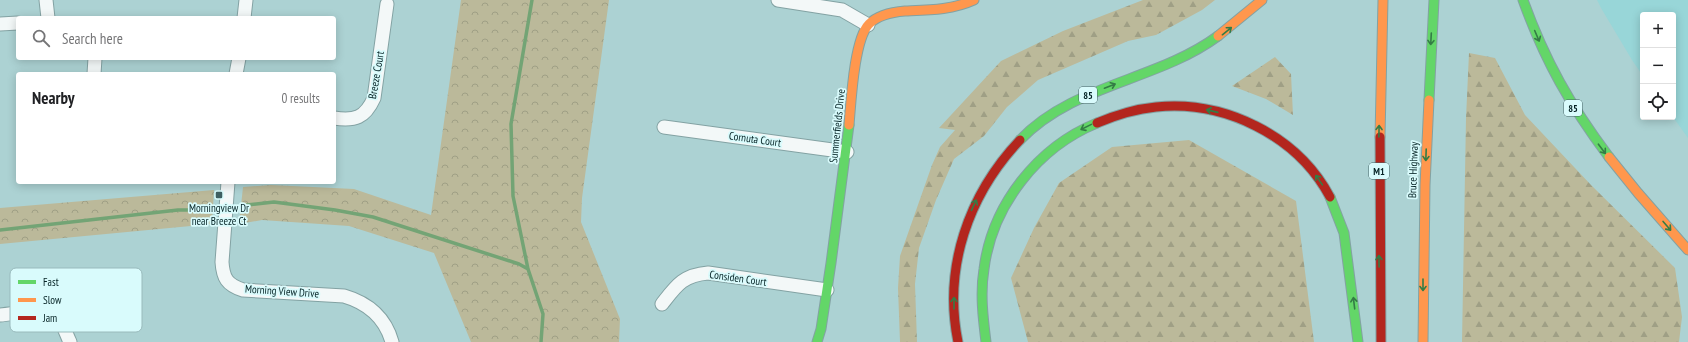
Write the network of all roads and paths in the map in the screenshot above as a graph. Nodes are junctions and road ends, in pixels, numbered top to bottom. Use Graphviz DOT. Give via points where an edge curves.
graph roads {
  1 [pos="46,0"];
  2 [pos="246,0"];
  3 [pos="778,0"];
  4 [pos="974,0"];
  5 [pos="1262,0"];
  6 [pos="1383,0"];
  7 [pos="1434,0"];
  8 [pos="1523,0"];
  9 [pos="387,4"];
  10 [pos="48,16"];
  11 [pos="244,16"];
  12 [pos="16,22"];
  13 [pos="0,24"];
  14 [pos="868,25"];
  15 [pos="96,60"];
  16 [pos="239,60"];
  17 [pos="94,72"];
  18 [pos="236,72"];
  19 [pos="336,118"];
  20 [pos="664,127"];
  21 [pos="847,152"];
  22 [pos="228,184"];
  23 [pos="1688,250"];
  24 [pos="827,290"];
  25 [pos="662,304"];
  26 [pos="10,314"];
  27 [pos="0,315"];
  28 [pos="65,332"];
  29 [pos="70,342"];
  30 [pos="392,342"];
  31 [pos="817,342"];
  32 [pos="958,342"];
  33 [pos="986,342"];
  34 [pos="1358,342"];
  35 [pos="1381,342"];
  36 [pos="1424,342"];
  1 -- 10 [label="street"];
  2 -- 11 [label="street"];
  3 -- 14 [label="street" via="842,10"];
  4 -- 14 [label="main road" via="954,9 891,13"];
  32 -- 5 [label="main road, 85, one-way" via="954,295 961,241 979,194 1008,152 1039,123 1058,110 1097,91 1162,68 1201,48 1238,22"];
  35 -- 6 [label="main road, M1, one-way" via="1379,172"];
  7 -- 36 [label="main road, Bruce Highway, one-way" via="1424,185"];
  8 -- 23 [label="main road, 85, one-way" via="1553,72 1581,120 1611,161"];
  9 -- 19 [label="street, Breeze Court" via="374,98 368,110 362,115 352,119"];
  12 -- 13 [label="street"];
  14 -- 21 [label="main road, Summerfields Drive" via="862,38 855,70"];
  15 -- 17 [label="street"];
  16 -- 18 [label="street"];
  20 -- 21 [label="street, Cornuta Court"];
  21 -- 24 [label="main road, Summerfields Drive"];
  22 -- 30 [label="street, Morning View Drive" via="222,262 223,274 228,282 243,290 344,296 357,300 371,308 382,320"];
  24 -- 25 [label="street, Considen Court" via="708,273 686,278 676,285"];
  24 -- 31 [label="main road, Summerfields Drive"];
  26 -- 27 [label="street"];
  28 -- 29 [label="street"];
  34 -- 33 [label="main road, one-way" via="1344,233 1339,216 1328,194 1305,162 1249,122 1206,110 1173,106 1137,109 1099,120 1062,141 1027,173 1003,208 988,246 981,283"];
}
